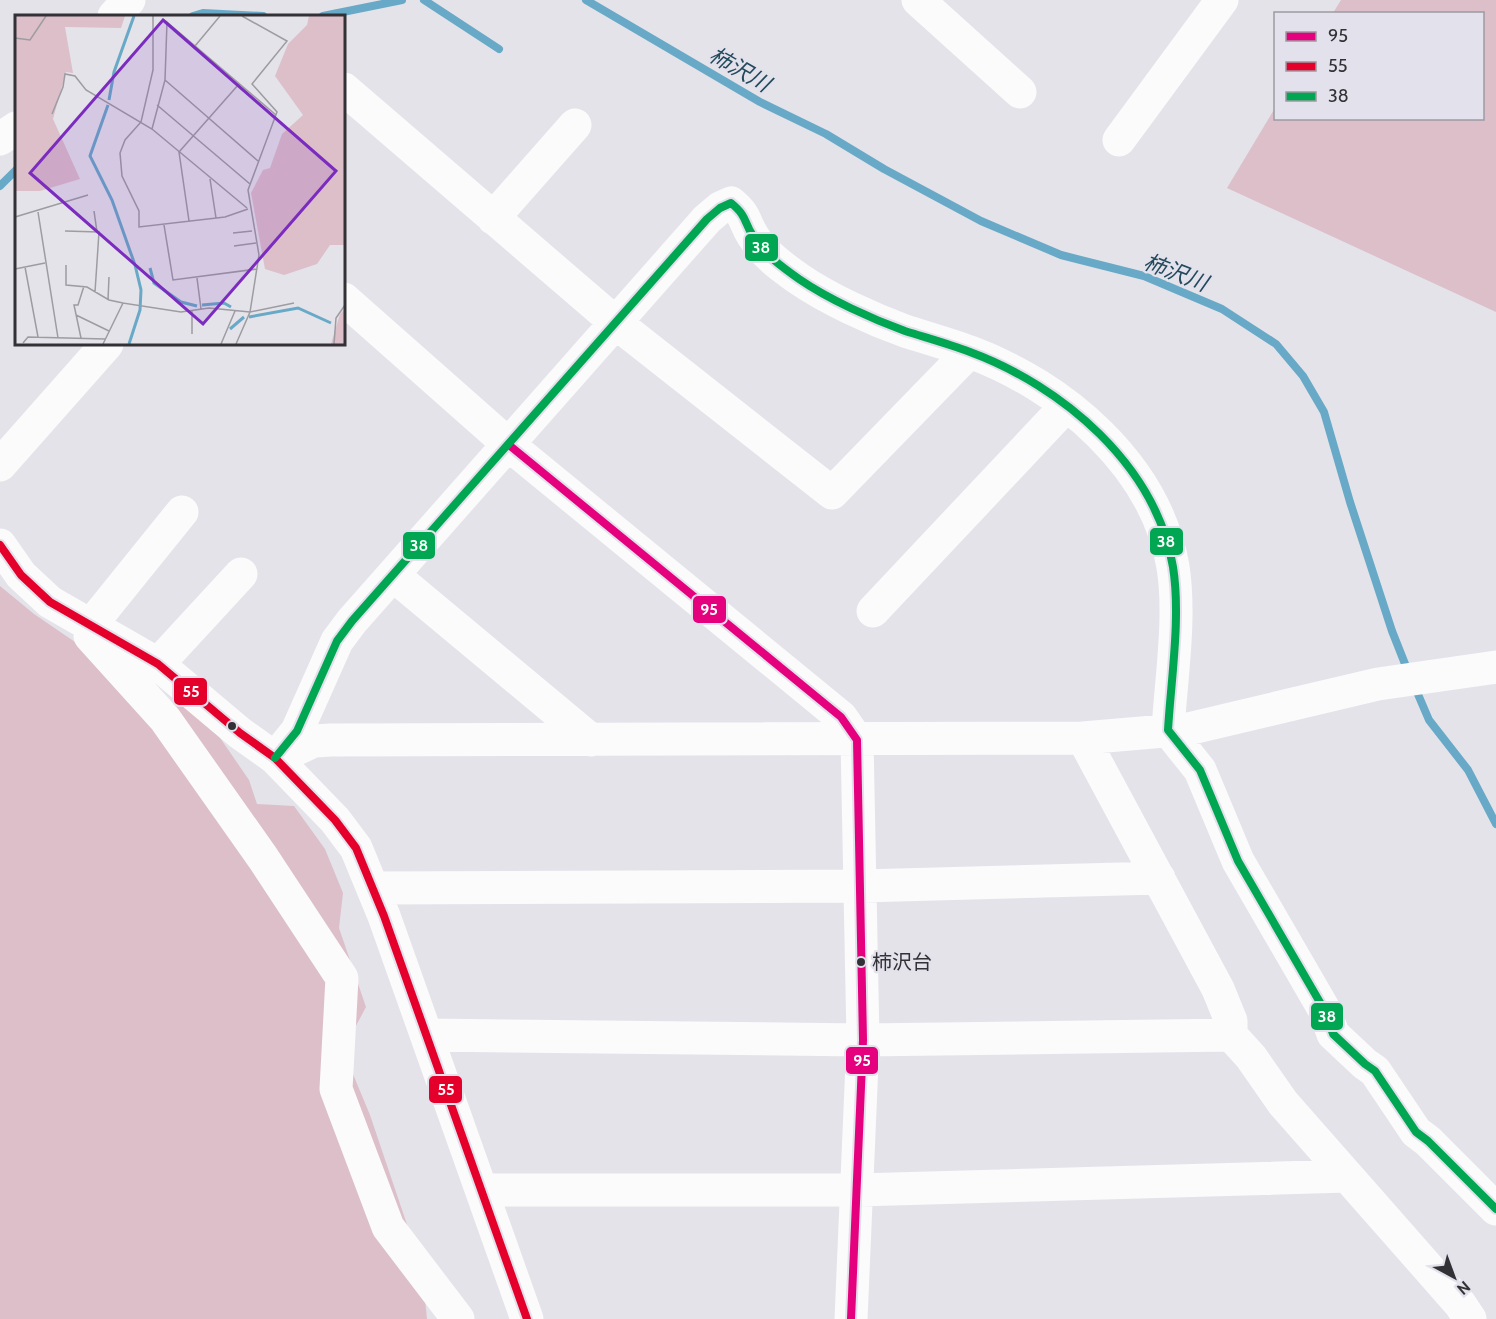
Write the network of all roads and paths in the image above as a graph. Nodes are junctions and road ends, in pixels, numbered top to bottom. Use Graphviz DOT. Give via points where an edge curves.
graph roads {
  1 [pos="96,0"];
  2 [pos="129,0"];
  3 [pos="903,0"];
  4 [pos="918,0"];
  5 [pos="1222,0"];
  6 [pos="111,15"];
  7 [pos="113,15"];
  8 [pos="345,90"];
  9 [pos="1020,92"];
  10 [pos="575,125"];
  11 [pos="15,129"];
  12 [pos="0,139"];
  13 [pos="1119,140"];
  14 [pos="493,218"];
  15 [pos="345,300"];
  16 [pos="616,323"];
  17 [pos="106,345"];
  18 [pos="969,351"];
  19 [pos="1066,406"];
  20 [pos="509,445"];
  21 [pos="0,465"];
  22 [pos="182,512"];
  23 [pos="0,545"];
  24 [pos="241,574"];
  25 [pos="393,575"];
  26 [pos="873,611"];
  27 [pos="81,621"];
  28 [pos="158,664"];
  29 [pos="1491,668"];
  30 [pos="1168,730"];
  31 [pos="1083,738"];
  32 [pos="591,740"];
  33 [pos="857,740"];
  34 [pos="275,758"];
  35 [pos="1159,878"];
  36 [pos="861,886"];
  37 [pos="373,888"];
  38 [pos="427,1035"];
  39 [pos="1231,1035"];
  40 [pos="863,1040"];
  41 [pos="1347,1176"];
  42 [pos="482,1190"];
  43 [pos="856,1190"];
  44 [pos="1496,1209"];
  45 [pos="458,1319"];
  46 [pos="527,1319"];
  47 [pos="851,1319"];
  48 [pos="1470,1319"];
  1 -- 6 [label="street"];
  2 -- 7 [label="street"];
  3 -- 4 [label="street" via="909,8"];
  4 -- 9 [label="street"];
  5 -- 13 [label="street"];
  8 -- 14 [label="street"];
  10 -- 14 [label="street"];
  11 -- 12 [label="street"];
  14 -- 16 [label="street"];
  15 -- 20 [label="street"];
  16 -- 18 [label="street" via="707,219 731,203 743,212 752,236 767,254 800,280 872,318"];
  16 -- 18 [label="street" via="832,494"];
  16 -- 20 [label="street"];
  17 -- 21 [label="street"];
  18 -- 19 [label="street" via="1004,366"];
  19 -- 26 [label="street"];
  19 -- 30 [label="street" via="1092,427 1141,485 1167,539 1176,606"];
  20 -- 25 [label="street"];
  20 -- 33 [label="street" via="841,717"];
  22 -- 27 [label="street"];
  23 -- 27 [label="street" via="21,575 50,602"];
  24 -- 28 [label="street"];
  25 -- 32 [label="street"];
  25 -- 34 [label="street" via="337,641 297,731"];
  27 -- 28 [label="street"];
  27 -- 45 [label="street" via="165,719 342,978 336,1089 388,1227"];
  28 -- 34 [label="street" via="240,734"];
  29 -- 30 [label="street" via="1378,684 1188,729"];
  30 -- 31 [label="street"];
  30 -- 44 [label="street" via="1200,770 1238,861 1325,1011 1334,1034 1375,1071 1416,1132"];
  31 -- 33 [label="street"];
  31 -- 35 [label="street"];
  32 -- 33 [label="street"];
  32 -- 34 [label="street" via="331,740 314,741"];
  33 -- 36 [label="street"];
  34 -- 37 [label="street" via="335,820 356,848"];
  35 -- 36 [label="street"];
  35 -- 39 [label="street" via="1218,989 1231,1021"];
  36 -- 37 [label="street"];
  36 -- 40 [label="street"];
  37 -- 38 [label="street"];
  38 -- 40 [label="street"];
  38 -- 42 [label="street"];
  39 -- 40 [label="street"];
  39 -- 41 [label="street" via="1283,1103"];
  40 -- 43 [label="street"];
  41 -- 43 [label="street"];
  41 -- 48 [label="street"];
  42 -- 43 [label="street"];
  42 -- 46 [label="street"];
  43 -- 47 [label="street"];
}
